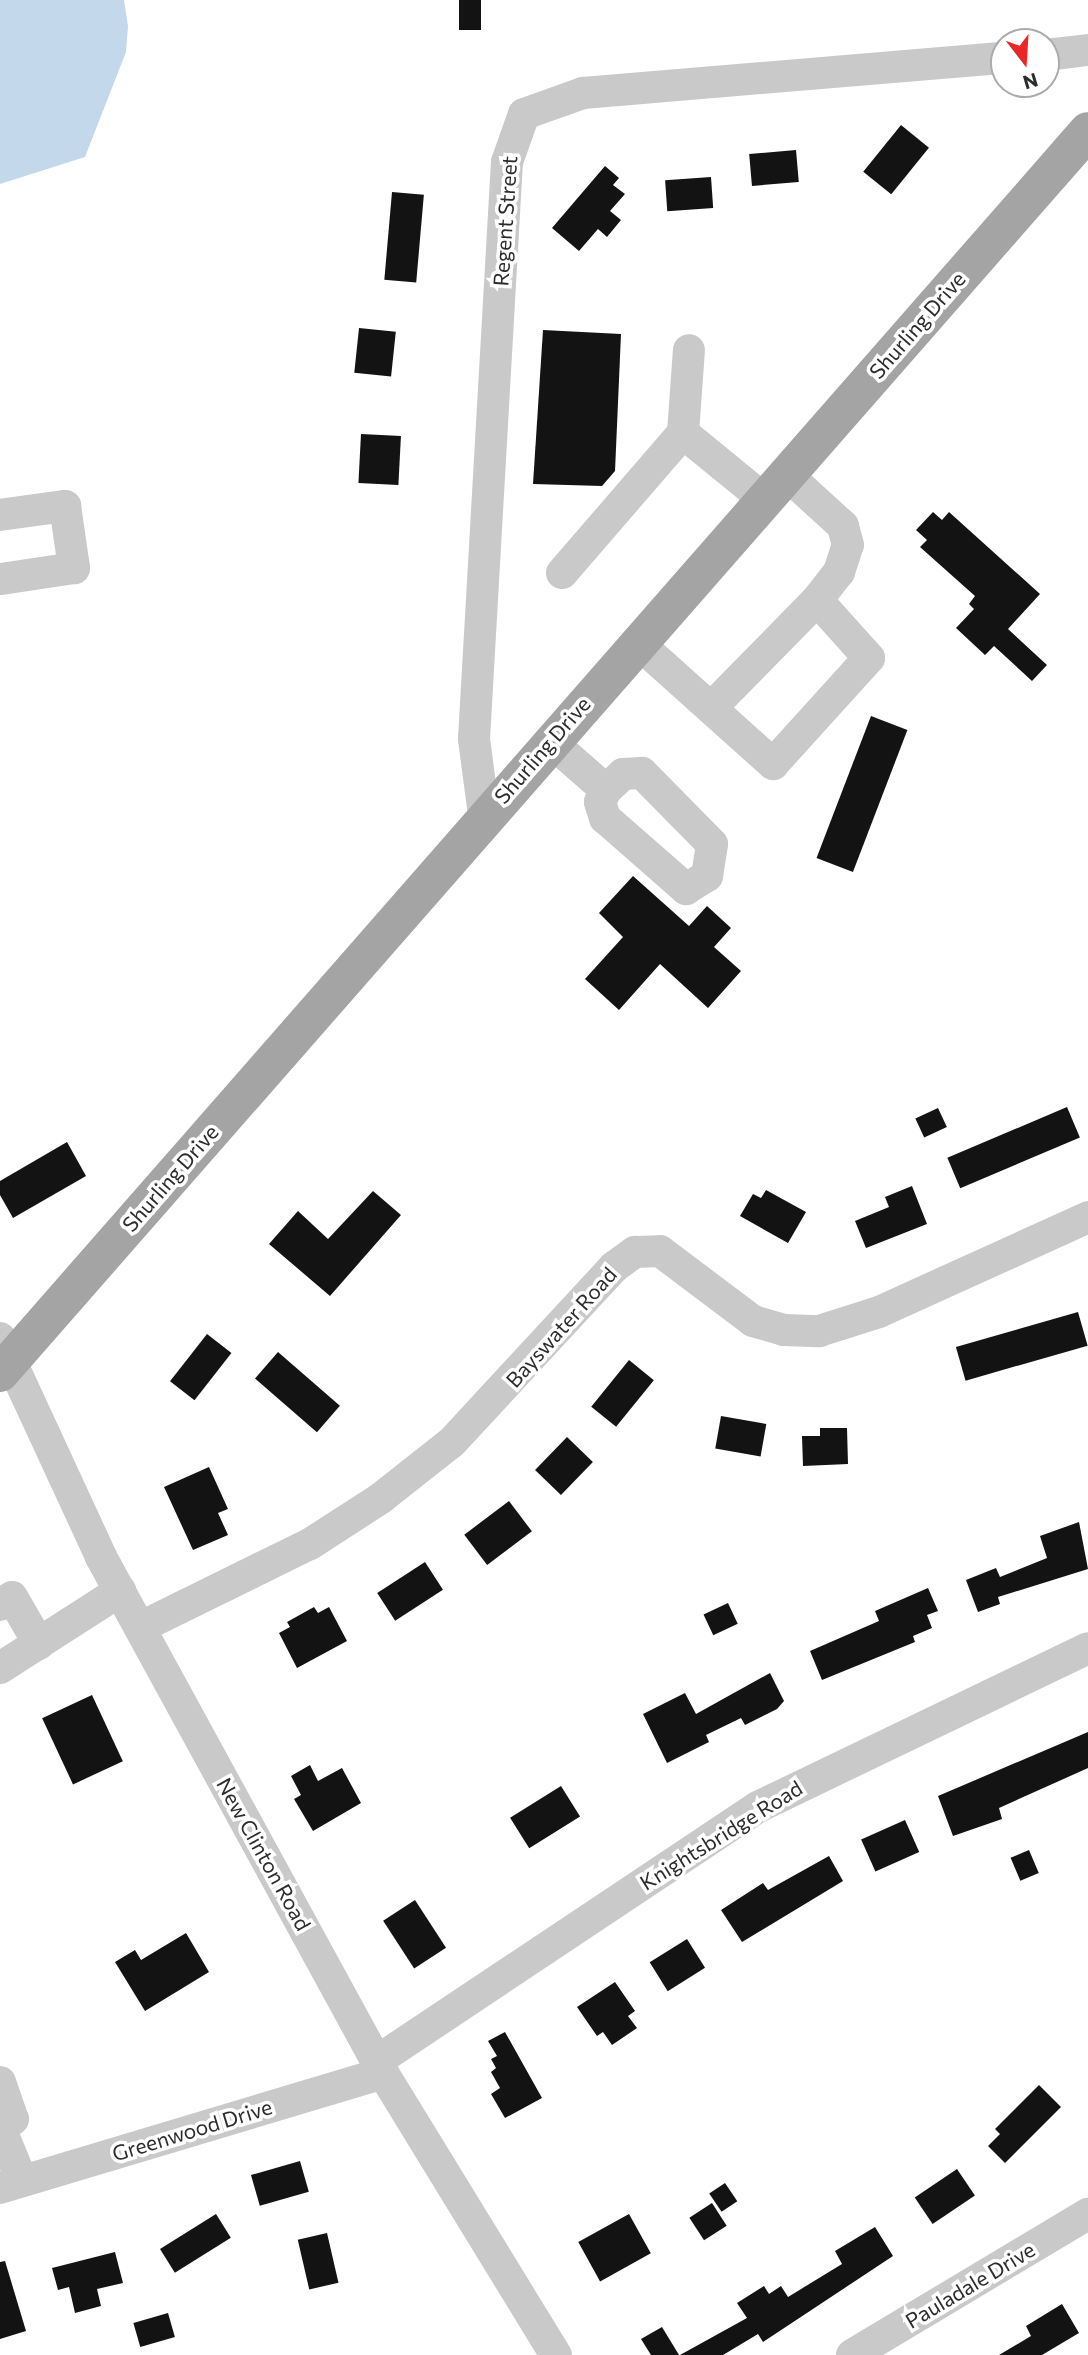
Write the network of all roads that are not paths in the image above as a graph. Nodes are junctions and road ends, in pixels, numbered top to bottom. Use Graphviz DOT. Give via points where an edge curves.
graph roads {
  1 [pos="1088,50"];
  2 [pos="1060,53"];
  3 [pos="990,59"];
  4 [pos="1088,131"];
  5 [pos="689,350"];
  6 [pos="683,433"];
  7 [pos="775,486"];
  8 [pos="0,515"];
  9 [pos="562,573"];
  10 [pos="0,579"];
  11 [pos="817,600"];
  12 [pos="637,642"];
  13 [pos="711,708"];
  14 [pos="550,741"];
  15 [pos="606,790"];
  16 [pos="484,815"];
  17 [pos="1088,1217"];
  18 [pos="4,1357"];
  19 [pos="120,1591"];
  20 [pos="0,1605"];
  21 [pos="141,1627"];
  22 [pos="39,1644"];
  23 [pos="1088,1648"];
  24 [pos="3,1660"];
  25 [pos="380,2067"];
  26 [pos="0,2082"];
  27 [pos="1,2130"];
  28 [pos="11,2184"];
  29 [pos="1088,2214"];
  30 [pos="556,2355"];
  31 [pos="852,2355"];
  1 -- 2 [label="street"];
  3 -- 16 [label="street, Regent Street" via="583,93 524,114 514,130 505,190 474,739"];
  4 -- 7 [label="main road, Shurling Drive"];
  5 -- 6 [label="street"];
  6 -- 7 [label="street"];
  6 -- 9 [label="street"];
  7 -- 11 [label="street" via="832,512 848,545 839,572"];
  7 -- 12 [label="main road, Shurling Drive"];
  8 -- 10 [label="street" via="65,506 74,568"];
  11 -- 13 [label="street"];
  11 -- 13 [label="street" via="869,658 773,764"];
  12 -- 13 [label="street"];
  12 -- 14 [label="main road, Shurling Drive"];
  14 -- 15 [label="street"];
  14 -- 16 [label="main road, Shurling Drive"];
  16 -- 18 [label="main road, Shurling Drive"];
  17 -- 21 [label="street, Bayswater Road" via="879,1312 819,1331 784,1330 753,1321 660,1251 635,1252 614,1267 452,1442 381,1498 310,1544"];
  18 -- 19 [label="street, New Clinton Road"];
  19 -- 21 [label="street, New Clinton Road"];
  19 -- 22 [label="street"];
  20 -- 22 [label="street" via="12,1597"];
  21 -- 25 [label="street, New Clinton Road"];
  22 -- 24 [label="street"];
  23 -- 25 [label="street, Knightsbridge Road" via="758,1807"];
  25 -- 28 [label="street, Greenwood Drive"];
  25 -- 30 [label="street, New Clinton Road"];
  26 -- 27 [label="street" via="13,2113"];
  27 -- 28 [label="street"];
  29 -- 31 [label="street, Pauladale Drive"];
}
